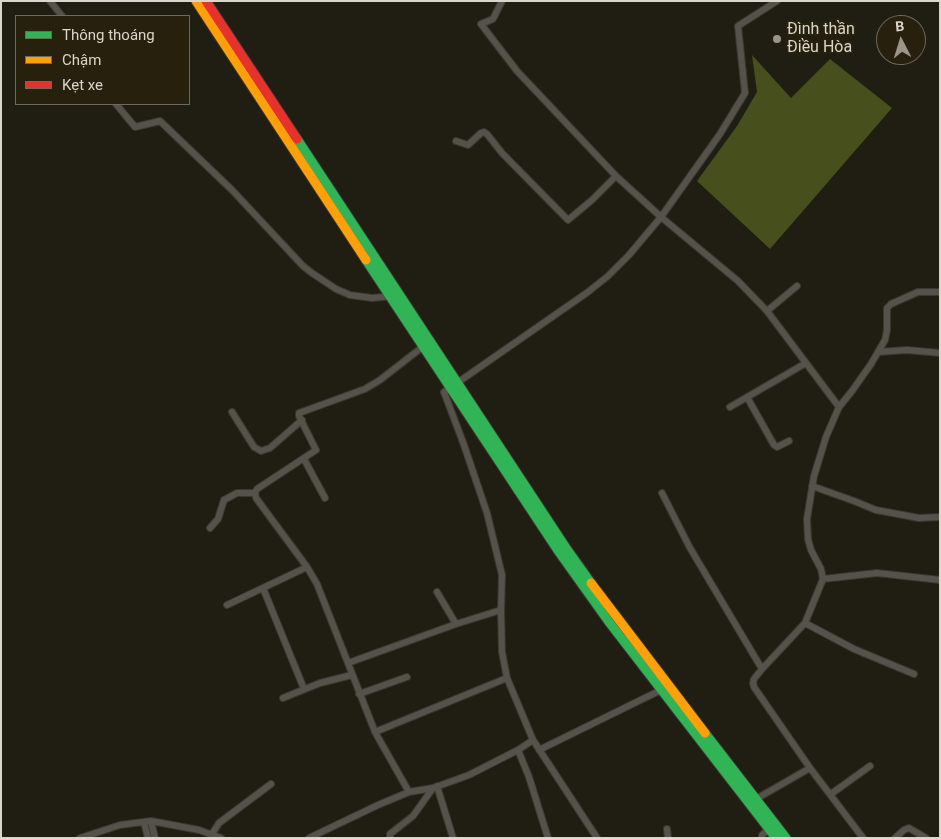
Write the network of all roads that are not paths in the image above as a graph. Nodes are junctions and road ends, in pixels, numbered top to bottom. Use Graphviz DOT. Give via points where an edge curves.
graph roads {
  1 [pos="50,1"];
  2 [pos="196,1"];
  3 [pos="206,1"];
  4 [pos="502,1"];
  5 [pos="777,1"];
  6 [pos="61,15"];
  7 [pos="117,105"];
  8 [pos="456,140"];
  9 [pos="616,176"];
  10 [pos="661,217"];
  11 [pos="797,286"];
  12 [pos="940,292"];
  13 [pos="394,295"];
  14 [pos="767,311"];
  15 [pos="426,344"];
  16 [pos="878,352"];
  17 [pos="940,353"];
  18 [pos="806,363"];
  19 [pos="453,385"];
  20 [pos="747,397"];
  21 [pos="730,407"];
  22 [pos="839,407"];
  23 [pos="232,412"];
  24 [pos="302,420"];
  25 [pos="790,441"];
  26 [pos="304,459"];
  27 [pos="812,486"];
  28 [pos="255,493"];
  29 [pos="662,493"];
  30 [pos="325,498"];
  31 [pos="940,517"];
  32 [pos="210,528"];
  33 [pos="307,567"];
  34 [pos="823,579"];
  35 [pos="940,580"];
  36 [pos="263,588"];
  37 [pos="437,592"];
  38 [pos="227,605"];
  39 [pos="500,610"];
  40 [pos="805,623"];
  41 [pos="456,624"];
  42 [pos="348,663"];
  43 [pos="762,669"];
  44 [pos="914,674"];
  45 [pos="352,675"];
  46 [pos="407,677"];
  47 [pos="507,678"];
  48 [pos="304,689"];
  49 [pos="661,690"];
  50 [pos="359,694"];
  51 [pos="283,698"];
  52 [pos="375,732"];
  53 [pos="533,740"];
  54 [pos="518,750"];
  55 [pos="539,750"];
  56 [pos="870,766"];
  57 [pos="810,768"];
  58 [pos="271,784"];
  59 [pos="435,787"];
  60 [pos="409,792"];
  61 [pos="831,794"];
  62 [pos="756,799"];
  63 [pos="147,821"];
  64 [pos="667,829"];
  65 [pos="769,829"];
  66 [pos="212,834"];
  67 [pos="80,838"];
  68 [pos="148,838"];
  69 [pos="155,838"];
  70 [pos="221,838"];
  71 [pos="309,838"];
  72 [pos="390,838"];
  73 [pos="453,838"];
  74 [pos="548,838"];
  75 [pos="597,838"];
  76 [pos="668,838"];
  77 [pos="762,838"];
  78 [pos="776,838"];
  79 [pos="786,838"];
  80 [pos="863,838"];
  81 [pos="895,838"];
  82 [pos="926,838"];
  1 -- 6 [label="street"];
  2 -- 13 [label="main road"];
  3 -- 13 [label="main road"];
  4 -- 9 [label="street" via="493,19 481,24 517,71"];
  5 -- 10 [label="street" via="738,26 745,92 720,134"];
  7 -- 13 [label="street" via="135,127 160,121 312,273 350,296"];
  8 -- 9 [label="street" via="468,145 481,133 487,134 568,220"];
  9 -- 10 [label="street"];
  10 -- 14 [label="street" via="738,281"];
  10 -- 19 [label="street" via="602,281"];
  11 -- 14 [label="street"];
  12 -- 16 [label="street" via="918,292 891,304 886,312 886,335"];
  13 -- 15 [label="main road"];
  14 -- 18 [label="street"];
  15 -- 19 [label="main road"];
  15 -- 24 [label="street" via="365,389 300,413"];
  16 -- 17 [label="street"];
  16 -- 22 [label="street"];
  18 -- 20 [label="street"];
  18 -- 22 [label="street"];
  19 -- 39 [label="street" via="444,392 486,513 502,575"];
  19 -- 49 [label="main road" via="559,552"];
  19 -- 62 [label="main road" via="591,583"];
  20 -- 21 [label="street"];
  20 -- 25 [label="street" via="774,445"];
  22 -- 27 [label="street"];
  23 -- 24 [label="street" via="254,447 260,451 270,448"];
  24 -- 26 [label="street" via="316,450"];
  26 -- 28 [label="street"];
  26 -- 30 [label="street"];
  27 -- 31 [label="street" via="876,510 919,518"];
  27 -- 34 [label="street" via="807,529"];
  28 -- 32 [label="street" via="237,493 224,500 218,519"];
  28 -- 33 [label="street"];
  29 -- 43 [label="street" via="690,548"];
  33 -- 36 [label="street"];
  33 -- 42 [label="street" via="322,594"];
  34 -- 35 [label="street" via="877,574"];
  34 -- 40 [label="street"];
  36 -- 38 [label="street"];
  36 -- 48 [label="street"];
  37 -- 41 [label="street"];
  39 -- 41 [label="street"];
  39 -- 47 [label="street"];
  40 -- 43 [label="street"];
  40 -- 44 [label="street" via="854,649"];
  41 -- 42 [label="street"];
  42 -- 45 [label="street"];
  43 -- 57 [label="street" via="754,679 754,687"];
  45 -- 48 [label="street"];
  45 -- 50 [label="street"];
  46 -- 50 [label="street"];
  47 -- 52 [label="street"];
  47 -- 53 [label="street"];
  48 -- 51 [label="street"];
  49 -- 55 [label="street"];
  49 -- 65 [label="main road"];
  50 -- 52 [label="street"];
  52 -- 60 [label="street"];
  53 -- 54 [label="street"];
  53 -- 55 [label="street"];
  54 -- 59 [label="street" via="469,775"];
  54 -- 74 [label="street"];
  55 -- 75 [label="street"];
  56 -- 61 [label="street"];
  57 -- 61 [label="street"];
  57 -- 62 [label="street"];
  58 -- 66 [label="street" via="219,823"];
  59 -- 60 [label="street"];
  59 -- 72 [label="street" via="413,816 390,834"];
  59 -- 73 [label="street"];
  60 -- 71 [label="street"];
  61 -- 80 [label="street"];
  62 -- 79 [label="main road"];
  63 -- 66 [label="street" via="182,825"];
  63 -- 67 [label="street" via="120,825"];
  63 -- 68 [label="street"];
  63 -- 69 [label="street"];
  64 -- 76 [label="street"];
  65 -- 77 [label="street"];
  65 -- 78 [label="main road"];
  66 -- 70 [label="street"];
  81 -- 82 [label="street" via="909,828"];
}
